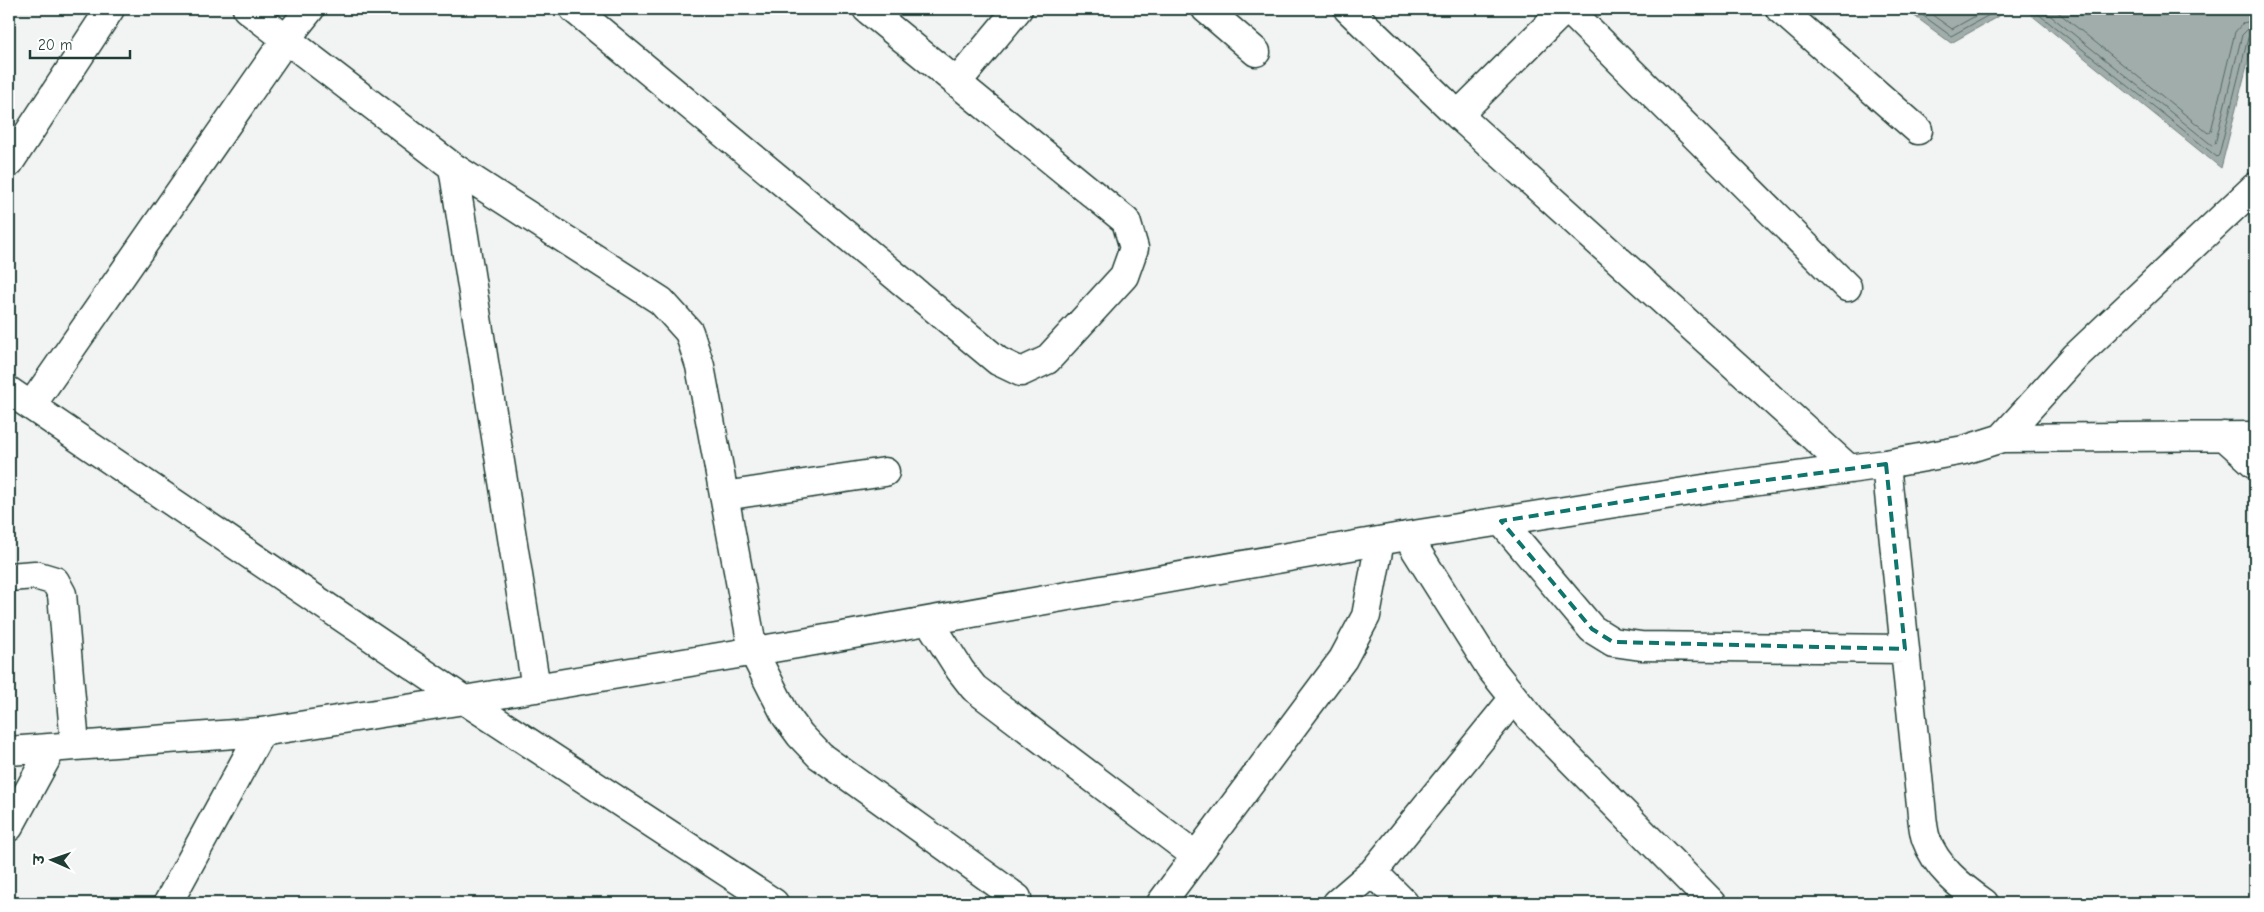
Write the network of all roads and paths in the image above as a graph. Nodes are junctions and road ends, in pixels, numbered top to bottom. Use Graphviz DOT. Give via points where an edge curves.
graph roads {
  1 [pos="110,9"];
  2 [pos="247,9"];
  3 [pos="310,9"];
  4 [pos="574,9"];
  5 [pos="867,9"];
  6 [pos="1018,9"];
  7 [pos="1206,9"];
  8 [pos="1348,9"];
  9 [pos="1566,9"];
  10 [pos="1780,9"];
  11 [pos="286,39"];
  12 [pos="1256,52"];
  13 [pos="958,82"];
  14 [pos="1458,115"];
  15 [pos="1918,130"];
  16 [pos="9,163"];
  17 [pos="452,167"];
  18 [pos="2255,187"];
  19 [pos="1847,287"];
  20 [pos="9,391"];
  21 [pos="31,406"];
  22 [pos="2224,436"];
  23 [pos="2255,436"];
  24 [pos="2002,438"];
  25 [pos="1886,464"];
  26 [pos="2255,464"];
  27 [pos="1849,469"];
  28 [pos="885,472"];
  29 [pos="724,496"];
  30 [pos="1501,521"];
  31 [pos="1407,536"];
  32 [pos="1380,541"];
  33 [pos="9,577"];
  34 [pos="930,621"];
  35 [pos="1905,649"];
  36 [pos="753,652"];
  37 [pos="536,688"];
  38 [pos="1514,698"];
  39 [pos="464,700"];
  40 [pos="261,732"];
  41 [pos="64,746"];
  42 [pos="9,751"];
  43 [pos="9,827"];
  44 [pos="1196,856"];
  45 [pos="1373,872"];
  46 [pos="1017,898"];
  47 [pos="168,903"];
  48 [pos="774,903"];
  49 [pos="1160,903"];
  50 [pos="1337,903"];
  51 [pos="1404,903"];
  52 [pos="1712,903"];
  53 [pos="1984,903"];
  1 -- 16 [label="street"];
  2 -- 11 [label="street"];
  3 -- 11 [label="street"];
  4 -- 13 [label="street" via="998,361 1021,372 1047,360 1118,283 1124,276 1134,248 1126,221"];
  5 -- 13 [label="street"];
  6 -- 13 [label="street"];
  7 -- 12 [label="street"];
  8 -- 14 [label="street"];
  9 -- 14 [label="street"];
  9 -- 19 [label="street"];
  10 -- 15 [label="street"];
  11 -- 17 [label="street"];
  11 -- 21 [label="street"];
  14 -- 27 [label="street"];
  17 -- 29 [label="street" via="661,301 689,332 700,366"];
  17 -- 37 [label="street"];
  18 -- 24 [label="street" via="2076,356"];
  20 -- 21 [label="street"];
  21 -- 39 [label="street"];
  22 -- 23 [label="street"];
  22 -- 24 [label="street"];
  22 -- 26 [label="street"];
  24 -- 25 [label="street" via="1964,450"];
  25 -- 27 [label="street"];
  25 -- 35 [label="street"];
  27 -- 30 [label="street"];
  28 -- 29 [label="street"];
  29 -- 36 [label="street"];
  30 -- 31 [label="street"];
  30 -- 35 [label="street" via="1592,629 1613,642 1641,646"];
  31 -- 32 [label="street"];
  31 -- 38 [label="street" via="1491,670"];
  32 -- 34 [label="street"];
  32 -- 44 [label="street" via="1366,616 1343,659"];
  33 -- 41 [label="street" via="35,575 55,581 62,594"];
  34 -- 36 [label="street"];
  34 -- 44 [label="street" via="974,688"];
  35 -- 53 [label="street" via="1926,839 1961,887"];
  36 -- 37 [label="street"];
  36 -- 46 [label="street" via="786,716 820,756"];
  37 -- 39 [label="street"];
  38 -- 45 [label="street"];
  38 -- 52 [label="street"];
  39 -- 40 [label="street"];
  39 -- 48 [label="street"];
  40 -- 41 [label="street"];
  40 -- 47 [label="street"];
  41 -- 42 [label="street"];
  41 -- 43 [label="street"];
  44 -- 49 [label="street"];
  45 -- 50 [label="street"];
  45 -- 51 [label="street"];
}
